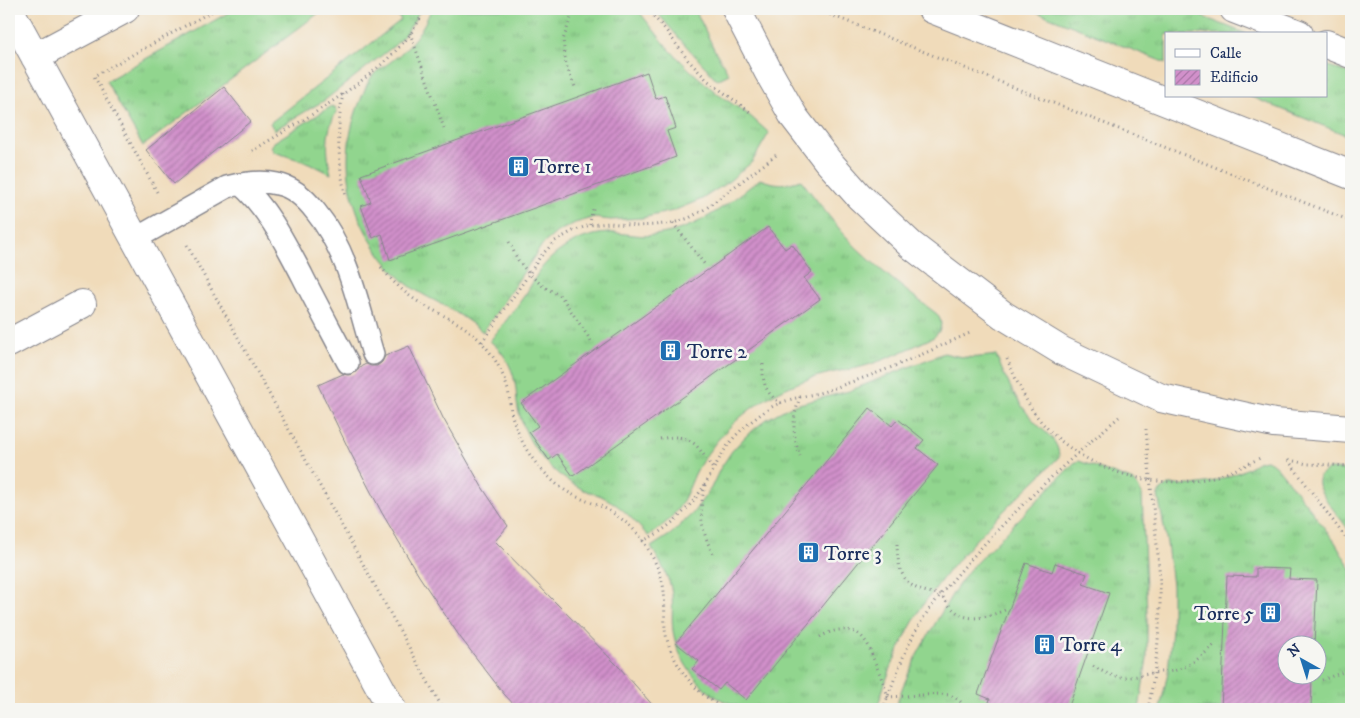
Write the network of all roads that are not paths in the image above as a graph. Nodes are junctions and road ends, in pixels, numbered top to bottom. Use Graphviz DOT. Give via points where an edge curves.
graph roads {
  1 [pos="9,9"];
  2 [pos="125,9"];
  3 [pos="736,9"];
  4 [pos="932,9"];
  5 [pos="1234,9"];
  6 [pos="1295,32"];
  7 [pos="1328,45"];
  8 [pos="1351,54"];
  9 [pos="35,57"];
  10 [pos="1351,175"];
  11 [pos="240,184"];
  12 [pos="135,239"];
  13 [pos="82,304"];
  14 [pos="9,342"];
  15 [pos="373,354"];
  16 [pos="348,364"];
  17 [pos="1351,429"];
  18 [pos="392,709"];
  1 -- 9 [label="street"];
  2 -- 9 [label="street"];
  3 -- 17 [label="street" via="794,117 827,160 859,196 911,245 1003,314 1062,352 1161,398 1274,423"];
  4 -- 10 [label="street"];
  5 -- 6 [label="street"];
  7 -- 8 [label="street"];
  9 -- 12 [label="street"];
  11 -- 12 [label="lane" via="227,187"];
  11 -- 15 [label="lane" via="277,184 290,189 305,198 323,221 349,271"];
  11 -- 16 [label="lane" via="252,194 286,244"];
  12 -- 18 [label="street"];
  13 -- 14 [label="street"];
}
